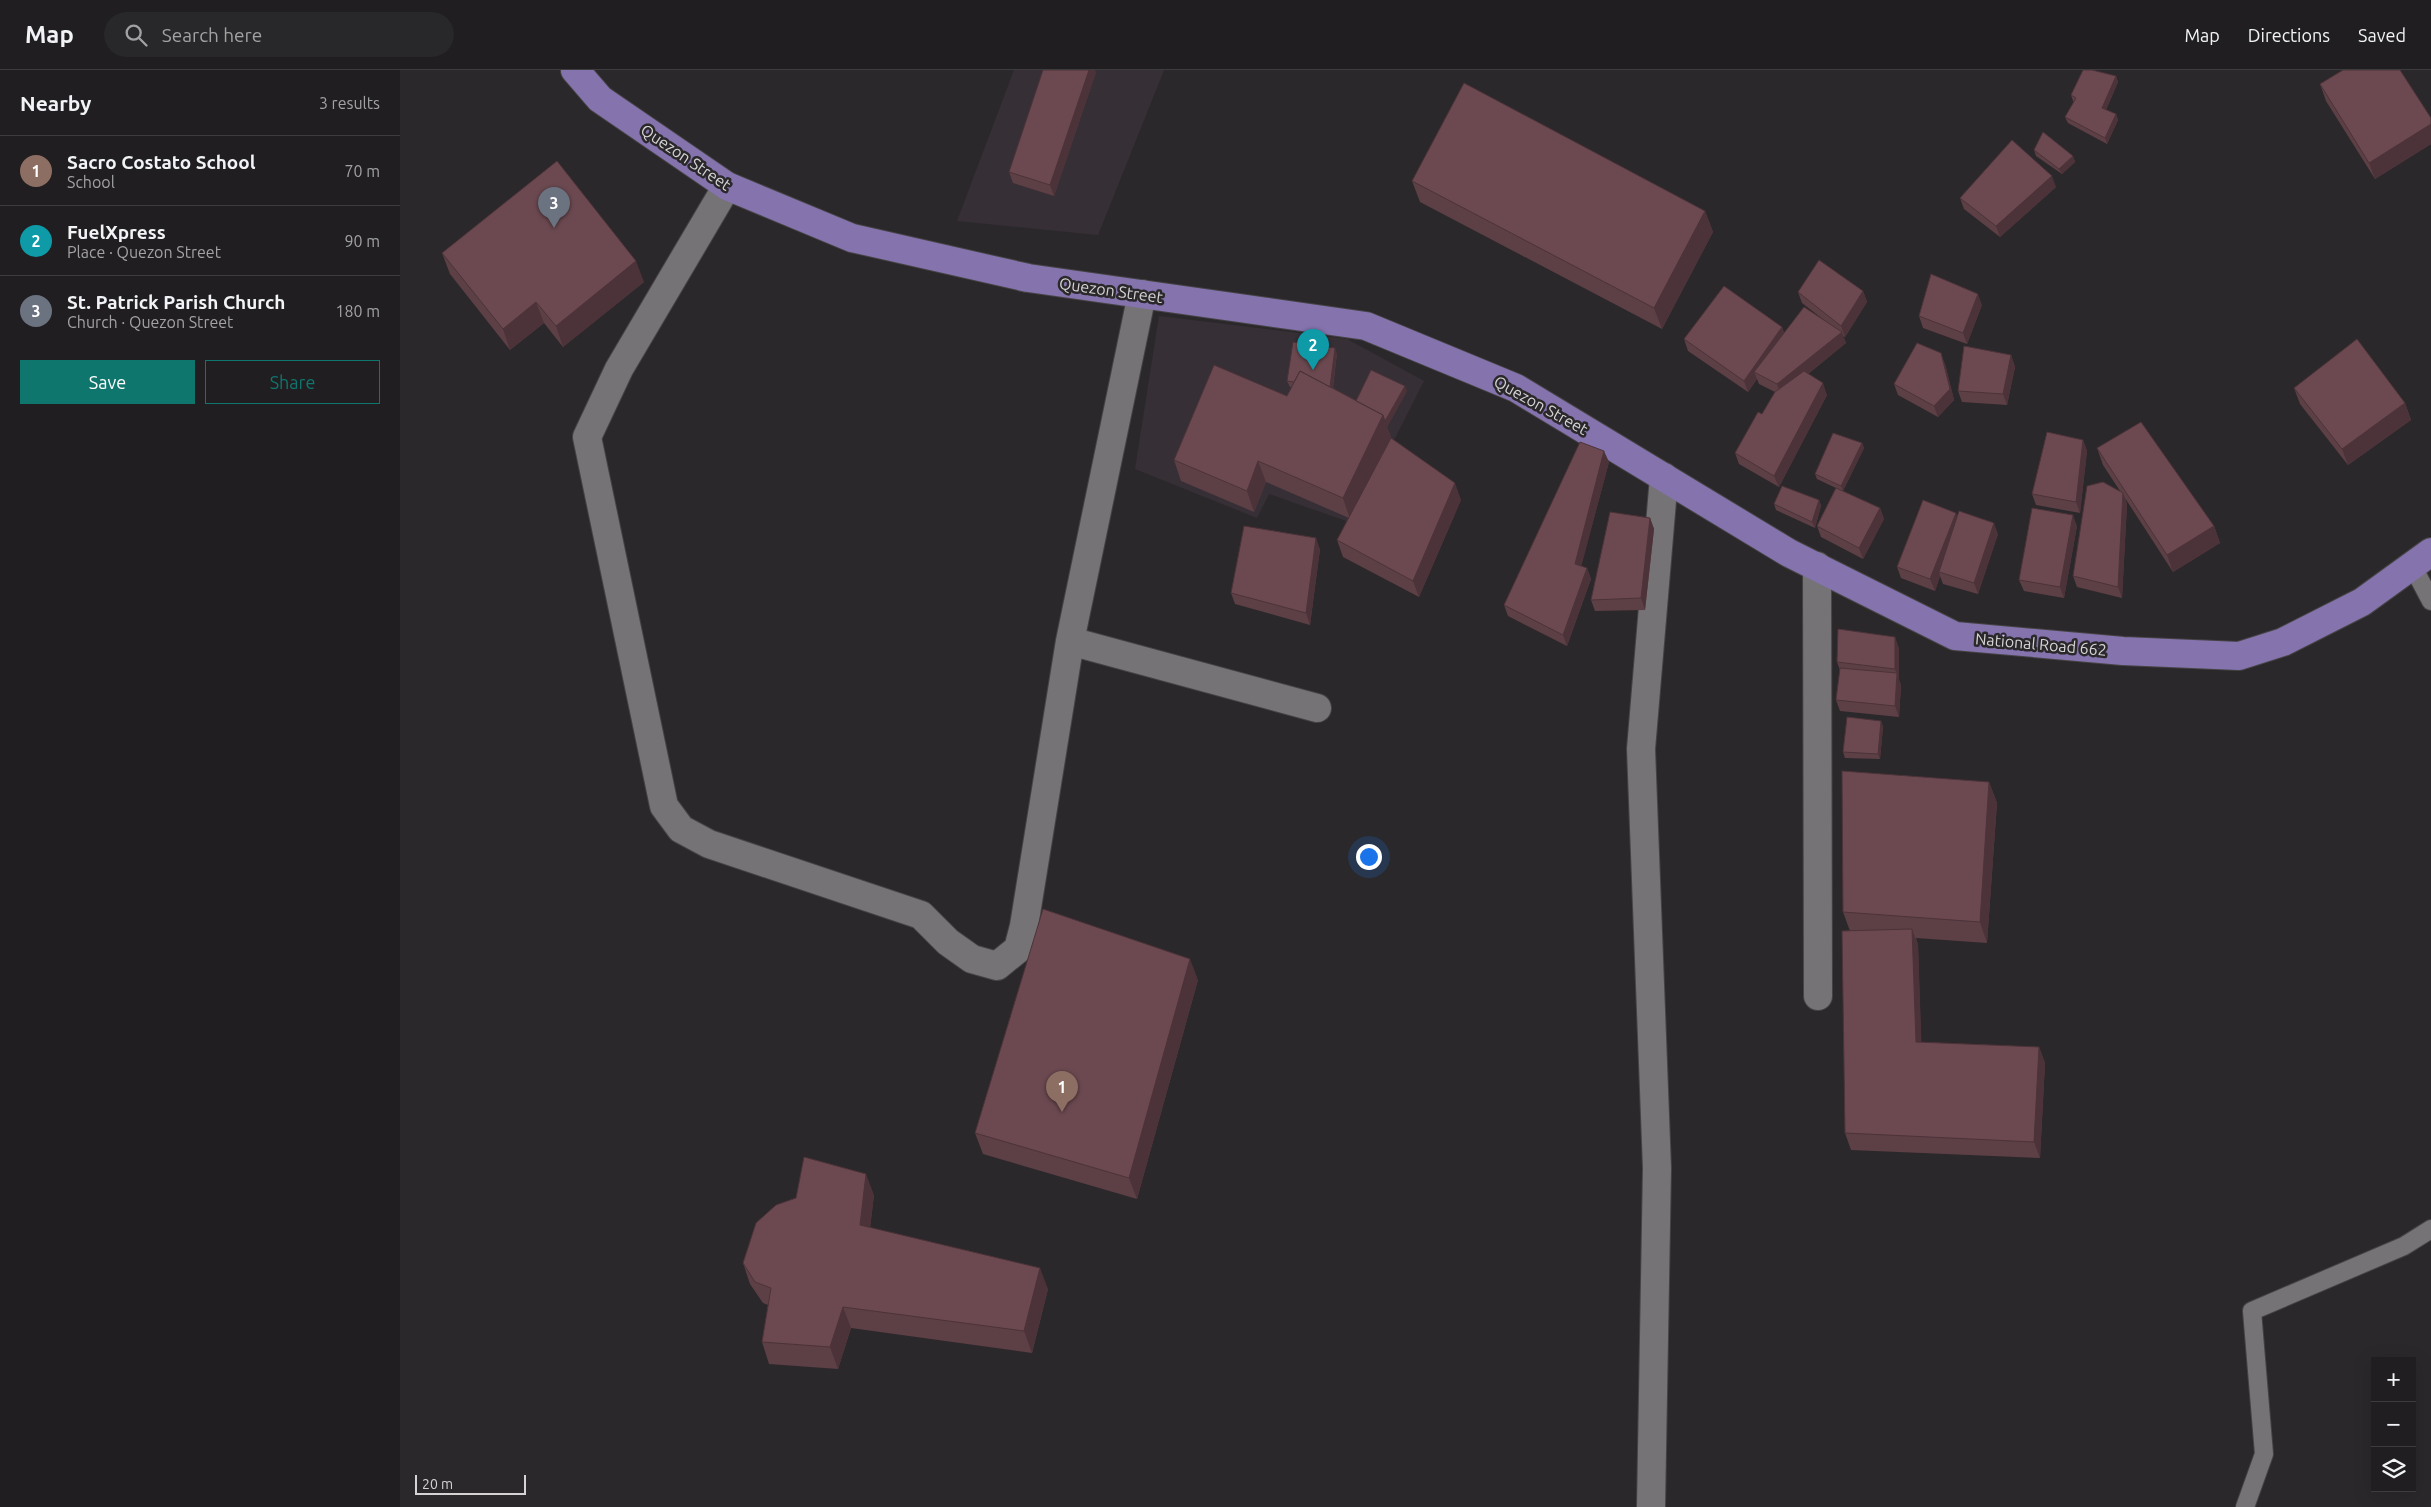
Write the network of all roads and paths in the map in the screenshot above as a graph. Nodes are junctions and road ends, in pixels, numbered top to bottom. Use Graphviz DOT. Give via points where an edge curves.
graph roads {
  1 [pos="575,70"];
  2 [pos="727,186"];
  3 [pos="1142,294"];
  4 [pos="1664,477"];
  5 [pos="2422,558"];
  6 [pos="1817,566"];
  7 [pos="2431,601"];
  8 [pos="1070,641"];
  9 [pos="1317,708"];
  10 [pos="1818,996"];
  11 [pos="2431,1228"];
  12 [pos="1651,1507"];
  13 [pos="2245,1507"];
  1 -- 2 [label="main road, Quezon Street" via="600,99"];
  2 -- 3 [label="main road, Quezon Street" via="852,238 1028,278"];
  2 -- 8 [label="street" via="619,369 587,437 664,806 681,829 709,844 920,915 948,942 972,959 997,966 1018,948 1024,926"];
  3 -- 4 [label="main road, Quezon Street" via="1366,326 1516,388"];
  3 -- 8 [label="street"];
  4 -- 6 [label="main road, National Road 662" via="1789,553"];
  4 -- 12 [label="street" via="1642,749 1657,1168"];
  5 -- 6 [label="main road, National Road 662" via="2362,602 2283,642 2239,656 2123,652 1955,636"];
  5 -- 7 [label="lane"];
  6 -- 10 [label="street"];
  8 -- 9 [label="street"];
  11 -- 13 [label="lane" via="2404,1246 2252,1311 2264,1454"];
}
